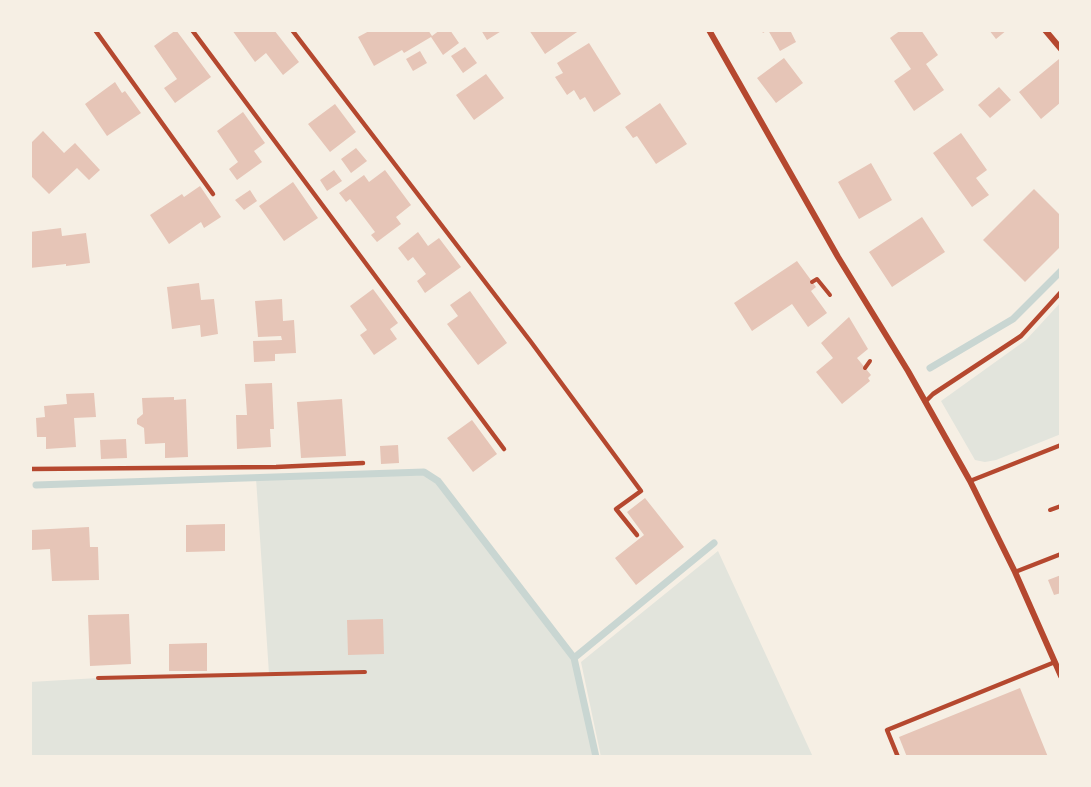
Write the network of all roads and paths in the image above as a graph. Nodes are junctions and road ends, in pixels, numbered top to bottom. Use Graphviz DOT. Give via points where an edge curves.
graph roads {
  1 [pos="95,30"];
  2 [pos="192,30"];
  3 [pos="292,30"];
  4 [pos="709,30"];
  5 [pos="1045,30"];
  6 [pos="1061,49"];
  7 [pos="213,194"];
  8 [pos="812,282"];
  9 [pos="1061,292"];
  10 [pos="830,296"];
  11 [pos="870,361"];
  12 [pos="865,368"];
  13 [pos="925,402"];
  14 [pos="1061,445"];
  15 [pos="504,449"];
  16 [pos="363,463"];
  17 [pos="30,469"];
  18 [pos="970,481"];
  19 [pos="1061,506"];
  20 [pos="1050,510"];
  21 [pos="637,535"];
  22 [pos="1061,554"];
  23 [pos="1015,573"];
  24 [pos="1055,662"];
  25 [pos="365,672"];
  26 [pos="1061,676"];
  27 [pos="98,678"];
  28 [pos="898,757"];
  1 -- 7 [label="lane"];
  2 -- 15 [label="lane"];
  3 -- 21 [label="lane" via="641,491 616,509"];
  4 -- 13 [label="street"];
  5 -- 6 [label="street"];
  8 -- 10 [label="path" via="818,279"];
  9 -- 13 [label="lane" via="1021,336"];
  11 -- 12 [label="path"];
  13 -- 18 [label="street"];
  14 -- 18 [label="lane"];
  16 -- 17 [label="lane"];
  18 -- 23 [label="street"];
  19 -- 20 [label="path"];
  22 -- 23 [label="lane"];
  23 -- 24 [label="street"];
  24 -- 26 [label="street"];
  24 -- 28 [label="lane" via="887,730"];
  25 -- 27 [label="path"];
}
